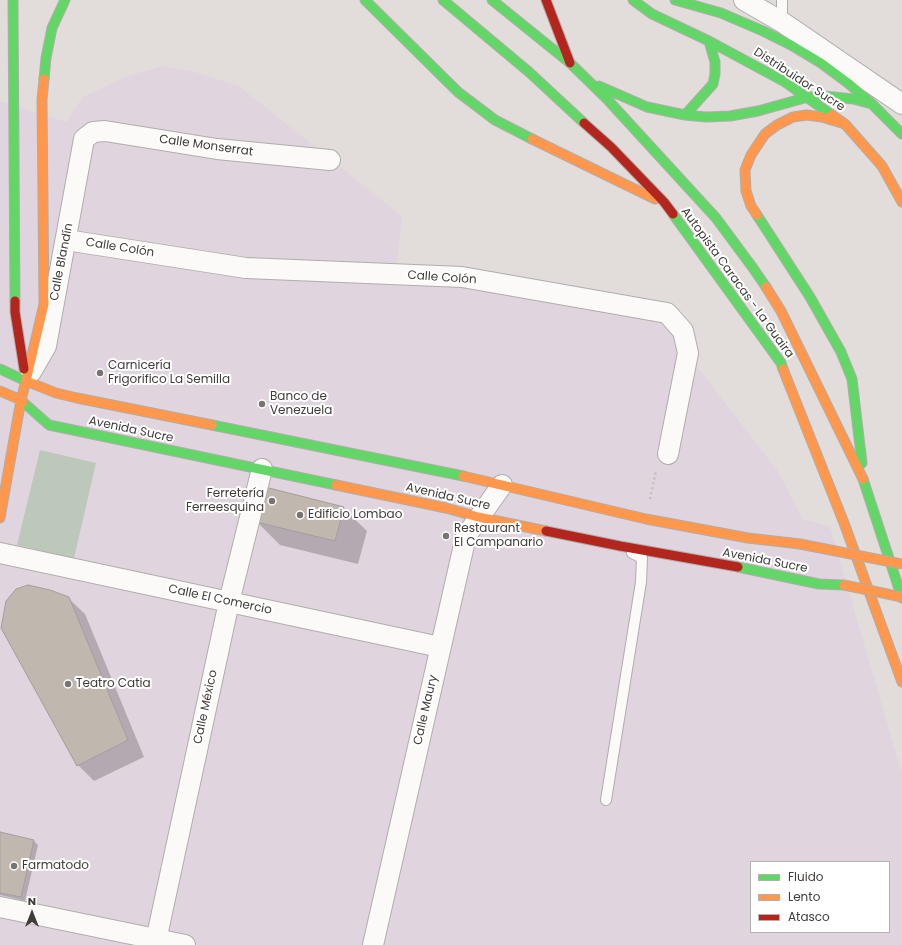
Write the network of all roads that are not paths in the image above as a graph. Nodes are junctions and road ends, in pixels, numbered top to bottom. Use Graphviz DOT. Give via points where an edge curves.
graph roads {
  1 [pos="13,0"];
  2 [pos="65,0"];
  3 [pos="366,0"];
  4 [pos="443,0"];
  5 [pos="492,0"];
  6 [pos="546,0"];
  7 [pos="633,0"];
  8 [pos="674,0"];
  9 [pos="744,0"];
  10 [pos="782,0"];
  11 [pos="782,22"];
  12 [pos="709,40"];
  13 [pos="570,63"];
  14 [pos="590,83"];
  15 [pos="808,97"];
  16 [pos="872,104"];
  17 [pos="902,104"];
  18 [pos="686,115"];
  19 [pos="845,124"];
  20 [pos="902,134"];
  21 [pos="84,139"];
  22 [pos="330,160"];
  23 [pos="664,202"];
  24 [pos="902,202"];
  25 [pos="66,240"];
  26 [pos="0,370"];
  27 [pos="26,381"];
  28 [pos="0,392"];
  29 [pos="20,400"];
  30 [pos="668,454"];
  31 [pos="262,469"];
  32 [pos="864,480"];
  33 [pos="502,485"];
  34 [pos="478,517"];
  35 [pos="0,518"];
  36 [pos="620,546"];
  37 [pos="0,553"];
  38 [pos="902,564"];
  39 [pos="902,598"];
  40 [pos="229,602"];
  41 [pos="440,647"];
  42 [pos="902,682"];
  43 [pos="606,800"];
  44 [pos="0,907"];
  45 [pos="156,942"];
  46 [pos="185,945"];
  47 [pos="373,945"];
  1 -- 27 [label="main road" via="16,312"];
  2 -- 27 [label="main road" via="52,28 46,58 42,100 44,304"];
  3 -- 23 [label="main road" via="458,92 495,120"];
  4 -- 23 [label="main road, Autopista Caracas - La Guaira" via="529,72 611,146"];
  5 -- 13 [label="main road, Autopista Caracas - La Guaira"];
  6 -- 13 [label="main road"];
  7 -- 12 [label="main road, Distribuidor Sucre" via="652,14"];
  8 -- 16 [label="main road, Distribuidor Sucre" via="721,13 791,45 821,63"];
  9 -- 11 [label="street"];
  10 -- 11 [label="lane"];
  11 -- 17 [label="street"];
  12 -- 15 [label="main road, Distribuidor Sucre"];
  12 -- 18 [label="main road" via="715,62 713,84"];
  13 -- 14 [label="main road, Autopista Caracas - La Guaira"];
  14 -- 18 [label="main road" via="647,107"];
  14 -- 32 [label="main road, Autopista Caracas - La Guaira" via="716,218 754,268 781,311"];
  15 -- 16 [label="main road" via="824,96"];
  15 -- 18 [label="main road" via="730,116"];
  15 -- 19 [label="main road, Distribuidor Sucre"];
  16 -- 20 [label="main road, Distribuidor Sucre"];
  19 -- 24 [label="main road, Distribuidor Sucre" via="882,166"];
  19 -- 32 [label="main road" via="807,115 793,117 777,124 764,134 751,155 745,170 746,191 761,223 810,297 841,352 852,379"];
  21 -- 22 [label="street, Calle Monserrat" via="93,132 105,131 217,149"];
  21 -- 25 [label="street, Calle Blandín"];
  23 -- 42 [label="main road, Autopista Caracas - La Guaira" via="781,363 844,523"];
  25 -- 27 [label="street, Calle Blandín" via="46,346"];
  25 -- 30 [label="street, Calle Colón" via="246,268 462,277 667,313 683,331 688,354"];
  26 -- 27 [label="main road, Avenida Sucre"];
  27 -- 29 [label="main road"];
  27 -- 33 [label="main road, Avenida Sucre" via="56,393 78,398"];
  28 -- 29 [label="main road, Avenida Sucre"];
  29 -- 31 [label="main road, Avenida Sucre" via="49,425"];
  29 -- 35 [label="main road"];
  31 -- 34 [label="main road, Avenida Sucre"];
  31 -- 40 [label="street, Calle México"];
  32 -- 39 [label="main road, Autopista Caracas - La Guaira"];
  33 -- 34 [label="street, Calle Maury"];
  33 -- 38 [label="main road, Avenida Sucre, bridge" via="646,519 748,538 800,544"];
  34 -- 36 [label="main road, Avenida Sucre"];
  34 -- 41 [label="street, Calle Maury" via="466,536"];
  36 -- 39 [label="main road, Avenida Sucre, bridge"];
  36 -- 43 [label="lane" via="642,558 641,582"];
  37 -- 40 [label="street, Calle El Comercio"];
  40 -- 41 [label="street, Calle El Comercio"];
  40 -- 45 [label="street, Calle México"];
  41 -- 47 [label="street, Calle Maury"];
  44 -- 45 [label="street"];
  45 -- 46 [label="street"];
}
